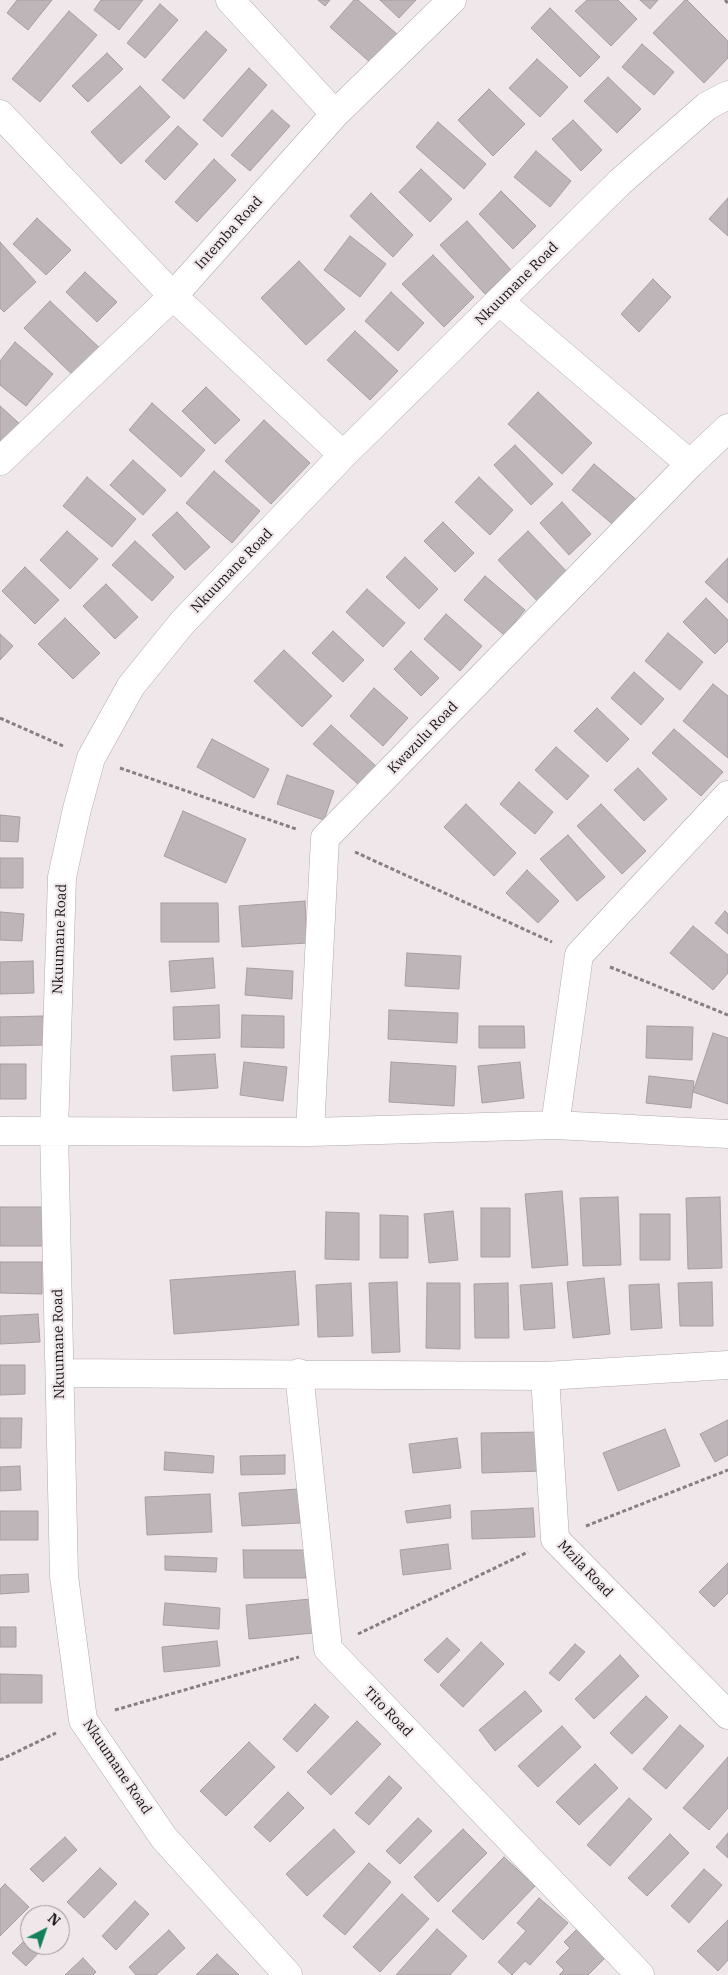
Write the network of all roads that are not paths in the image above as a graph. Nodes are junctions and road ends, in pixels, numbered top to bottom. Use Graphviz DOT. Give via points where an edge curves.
graph roads {
  1 [pos="230,0"];
  2 [pos="452,0"];
  3 [pos="728,95"];
  4 [pos="0,114"];
  5 [pos="335,114"];
  6 [pos="173,296"];
  7 [pos="499,301"];
  8 [pos="728,428"];
  9 [pos="343,455"];
  10 [pos="0,461"];
  11 [pos="690,464"];
  12 [pos="728,795"];
  13 [pos="555,1125"];
  14 [pos="54,1130"];
  15 [pos="0,1131"];
  16 [pos="310,1132"];
  17 [pos="728,1134"];
  18 [pos="728,1365"];
  19 [pos="60,1373"];
  20 [pos="299,1373"];
  21 [pos="545,1376"];
  22 [pos="728,1715"];
  23 [pos="288,1975"];
  24 [pos="640,1975"];
  1 -- 5 [label="street"];
  2 -- 5 [label="street, Intemba Road"];
  3 -- 7 [label="street, Nkuumane Road" via="706,106 620,182"];
  4 -- 6 [label="street"];
  5 -- 6 [label="street, Intemba Road"];
  6 -- 9 [label="street"];
  6 -- 10 [label="street, Intemba Road"];
  7 -- 9 [label="street, Nkuumane Road"];
  7 -- 11 [label="street"];
  8 -- 11 [label="street, Kwazulu Road"];
  9 -- 14 [label="street, Nkuumane Road" via="182,624 131,686 91,758 62,877"];
  11 -- 16 [label="street, Kwazulu Road" via="325,838"];
  12 -- 13 [label="street" via="579,955"];
  13 -- 16 [label="street"];
  13 -- 17 [label="street"];
  14 -- 15 [label="street"];
  14 -- 16 [label="street"];
  14 -- 19 [label="street, Nkuumane Road"];
  18 -- 21 [label="street"];
  19 -- 20 [label="street"];
  19 -- 23 [label="street, Nkuumane Road" via="64,1576 83,1720 164,1838"];
  20 -- 21 [label="street"];
  20 -- 24 [label="street, Tito Road" via="328,1649"];
  21 -- 22 [label="street, Mzila Road" via="555,1539"];
}
